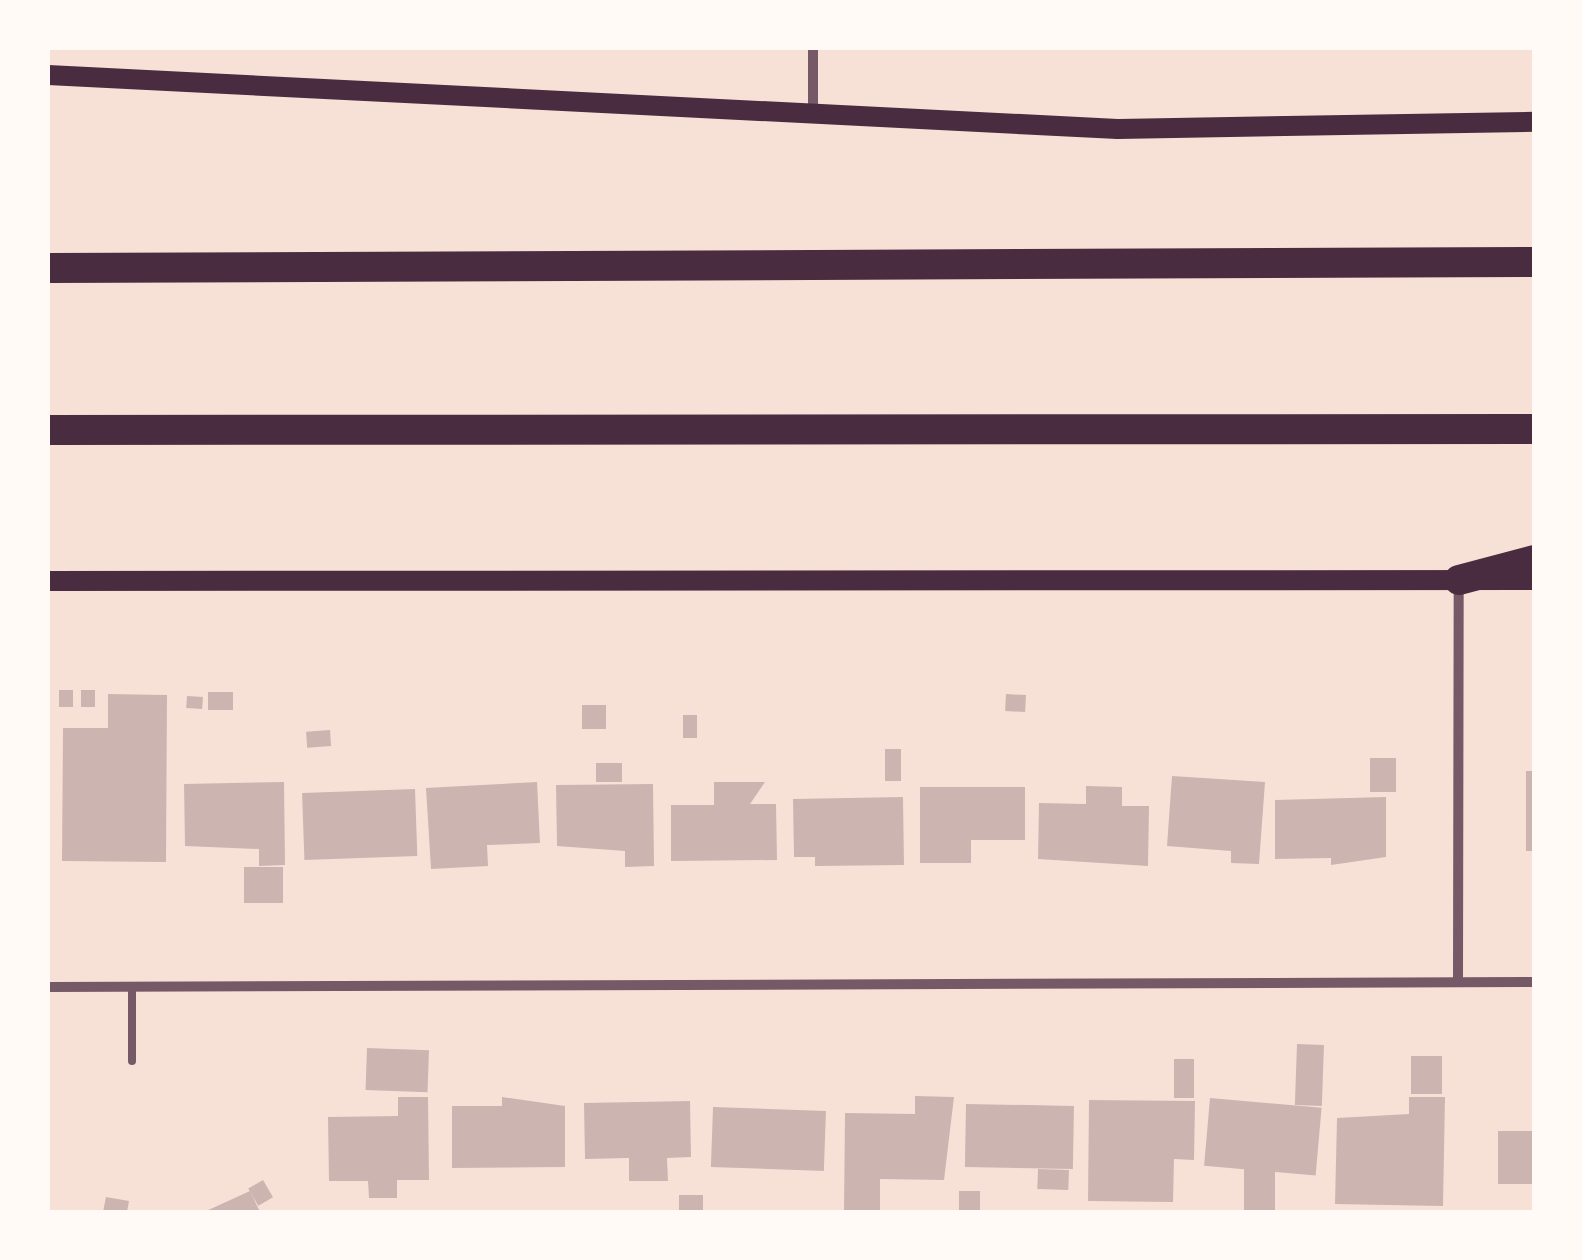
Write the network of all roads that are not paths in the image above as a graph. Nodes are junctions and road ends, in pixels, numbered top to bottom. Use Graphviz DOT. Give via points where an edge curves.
graph roads {
  1 [pos="813,48"];
  2 [pos="48,75"];
  3 [pos="813,116"];
  4 [pos="1534,122"];
  5 [pos="1534,262"];
  6 [pos="48,268"];
  7 [pos="1534,429"];
  8 [pos="48,430"];
  9 [pos="1534,560"];
  10 [pos="1459,580"];
  11 [pos="1534,580"];
  12 [pos="48,581"];
  13 [pos="1458,982"];
  14 [pos="1534,982"];
  15 [pos="132,986"];
  16 [pos="48,987"];
  17 [pos="132,1061"];
  1 -- 3 [label="street"];
  2 -- 3 [label="main road"];
  3 -- 4 [label="main road" via="1118,129"];
  5 -- 6 [label="highway"];
  7 -- 8 [label="highway"];
  9 -- 10 [label="highway"];
  10 -- 11 [label="main road"];
  10 -- 12 [label="main road"];
  10 -- 13 [label="street"];
  13 -- 14 [label="street"];
  13 -- 15 [label="street"];
  15 -- 16 [label="street"];
  15 -- 17 [label="lane"];
}
